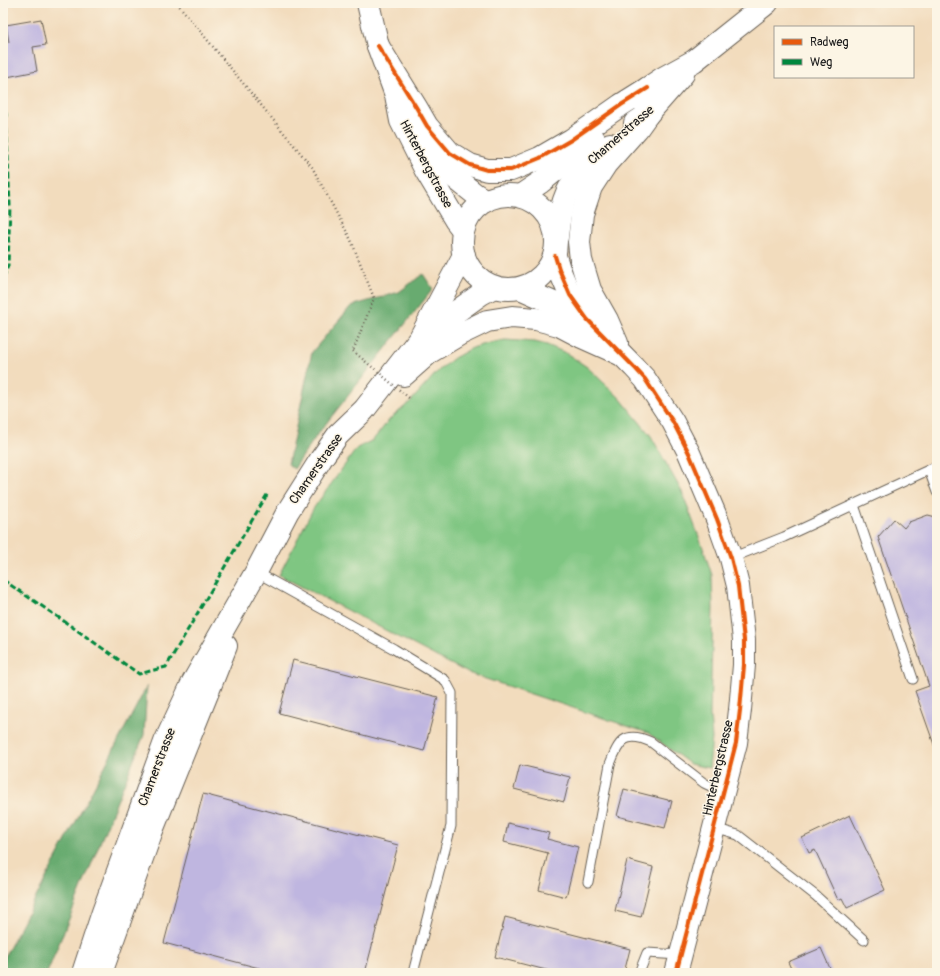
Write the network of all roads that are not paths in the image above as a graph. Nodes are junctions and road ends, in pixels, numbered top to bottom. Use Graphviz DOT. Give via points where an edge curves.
graph roads {
  1 [pos="368,3"];
  2 [pos="767,3"];
  3 [pos="378,46"];
  4 [pos="694,61"];
  5 [pos="648,88"];
  6 [pos="396,95"];
  7 [pos="647,115"];
  8 [pos="520,196"];
  9 [pos="486,201"];
  10 [pos="464,230"];
  11 [pos="556,247"];
  12 [pos="464,255"];
  13 [pos="494,287"];
  14 [pos="520,288"];
  15 [pos="587,319"];
  16 [pos="420,338"];
  17 [pos="622,355"];
  18 [pos="364,410"];
  19 [pos="933,468"];
  20 [pos="937,492"];
  21 [pos="854,505"];
  22 [pos="731,558"];
  23 [pos="256,572"];
  24 [pos="913,679"];
  25 [pos="723,792"];
  26 [pos="714,828"];
  27 [pos="588,882"];
  28 [pos="864,940"];
  29 [pos="678,964"];
  30 [pos="83,973"];
  31 [pos="101,973"];
  32 [pos="413,973"];
  33 [pos="639,973"];
  1 -- 3 [label="main road, Hinterbergstrasse"];
  2 -- 4 [label="main road, Chamerstrasse"];
  3 -- 5 [label="main road" via="427,126 450,153 470,165 487,170 511,170 540,158"];
  3 -- 6 [label="main road, Hinterbergstrasse"];
  4 -- 5 [label="main road, Chamerstrasse"];
  4 -- 7 [label="main road, Chamerstrasse"];
  5 -- 8 [label="main road, Chamerstrasse" via="629,109 555,171"];
  6 -- 9 [label="main road, Hinterbergstrasse" via="424,145 440,166"];
  6 -- 10 [label="main road, Hinterbergstrasse" via="401,122 425,169"];
  7 -- 11 [label="main road, Chamerstrasse" via="626,129 588,163 573,182 558,220"];
  7 -- 17 [label="main road" via="606,164 591,187 582,214 579,242 581,260 590,290 607,320"];
  8 -- 9 [label="main road" via="502,195"];
  8 -- 11 [label="main road" via="534,201 546,211 553,224"];
  9 -- 10 [label="main road" via="472,213"];
  10 -- 12 [label="main road"];
  11 -- 14 [label="main road" via="550,267 532,284"];
  11 -- 15 [label="main road, Hinterbergstrasse" via="559,269 570,295"];
  12 -- 13 [label="main road" via="475,275"];
  12 -- 16 [label="main road, Chamerstrasse"];
  13 -- 14 [label="main road"];
  13 -- 16 [label="main road, Chamerstrasse"];
  14 -- 15 [label="main road, Hinterbergstrasse"];
  15 -- 17 [label="main road, Hinterbergstrasse"];
  16 -- 18 [label="main road, Chamerstrasse"];
  17 -- 18 [label="main road" via="559,325 542,320 512,317 487,321 430,352"];
  17 -- 22 [label="main road, Hinterbergstrasse" via="645,379 673,422 697,472"];
  18 -- 23 [label="main road, Chamerstrasse" via="338,435 321,459 288,510"];
  19 -- 20 [label="lane"];
  19 -- 21 [label="lane"];
  21 -- 22 [label="lane"];
  21 -- 24 [label="lane"];
  22 -- 25 [label="main road, Hinterbergstrasse" via="738,586 744,665 736,743"];
  23 -- 30 [label="main road, Chamerstrasse" via="193,682 165,742"];
  23 -- 31 [label="main road, Chamerstrasse" via="151,834"];
  23 -- 32 [label="lane" via="445,680 452,693 451,826"];
  25 -- 26 [label="main road, Hinterbergstrasse"];
  25 -- 27 [label="lane" via="704,783 651,742 633,736 624,739 615,750 610,764"];
  26 -- 28 [label="lane" via="738,835 816,896"];
  26 -- 29 [label="main road, Hinterbergstrasse"];
  29 -- 33 [label="lane" via="646,953"];
}
